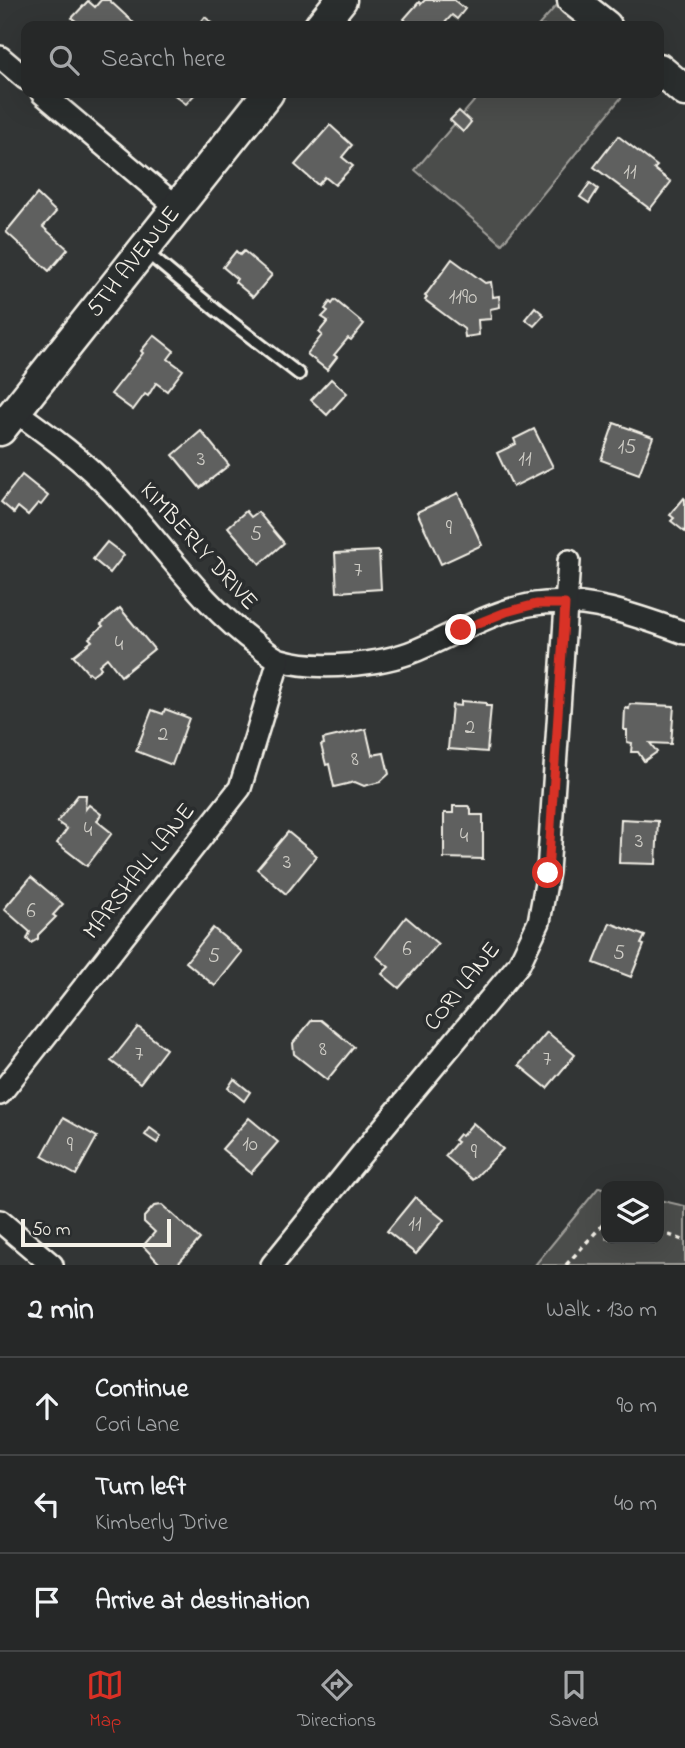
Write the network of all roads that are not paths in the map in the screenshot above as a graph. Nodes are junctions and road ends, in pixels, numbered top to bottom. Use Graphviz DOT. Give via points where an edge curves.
graph roads {
  1 [pos="324,0"];
  2 [pos="341,0"];
  3 [pos="573,0"];
  4 [pos="321,21"];
  5 [pos="324,21"];
  6 [pos="600,21"];
  7 [pos="0,57"];
  8 [pos="664,73"];
  9 [pos="21,75"];
  10 [pos="685,91"];
  11 [pos="48,98"];
  12 [pos="264,98"];
  13 [pos="177,208"];
  14 [pos="144,250"];
  15 [pos="299,374"];
  16 [pos="8,421"];
  17 [pos="569,561"];
  18 [pos="565,604"];
  19 [pos="685,633"];
  20 [pos="279,660"];
  21 [pos="0,1094"];
  22 [pos="0,1221"];
  23 [pos="52,1265"];
  24 [pos="272,1265"];
  1 -- 4 [label="street"];
  2 -- 5 [label="street"];
  3 -- 6 [label="street"];
  7 -- 9 [label="street"];
  8 -- 10 [label="street"];
  11 -- 13 [label="street"];
  12 -- 13 [label="street, 5TH AVENUE"];
  13 -- 14 [label="street, 5TH AVENUE"];
  14 -- 15 [label="lane"];
  14 -- 16 [label="street, 5TH AVENUE"];
  16 -- 20 [label="street, KIMBERLY DRIVE" via="73,453 113,492 205,599 237,630"];
  17 -- 18 [label="street, CORI LANE"];
  18 -- 19 [label="street, KIMBERLY DRIVE" via="604,607"];
  18 -- 20 [label="street, KIMBERLY DRIVE" via="536,604 506,612 414,652 368,663"];
  18 -- 24 [label="street, CORI LANE" via="548,873 539,922 519,964"];
  20 -- 21 [label="street, MARSHALL LANE" via="240,788"];
  22 -- 23 [label="street"];
}
